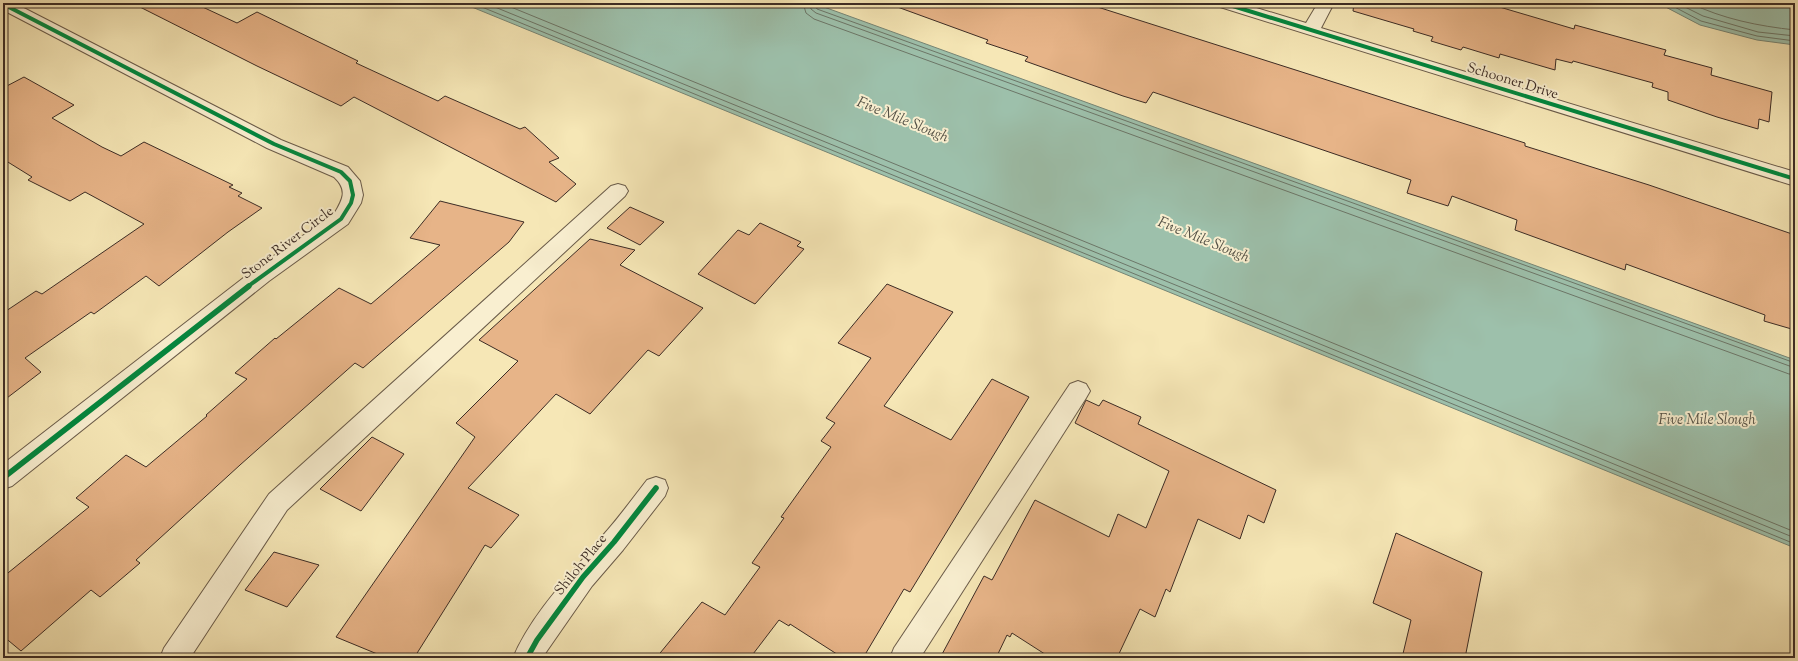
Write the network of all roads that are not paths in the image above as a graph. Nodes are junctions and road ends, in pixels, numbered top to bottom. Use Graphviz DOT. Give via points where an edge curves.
graph roads {
  1 [pos="1223,3"];
  2 [pos="1326,3"];
  3 [pos="3,4"];
  4 [pos="1311,30"];
  5 [pos="1795,179"];
  6 [pos="618,191"];
  7 [pos="1078,391"];
  8 [pos="3,478"];
  9 [pos="656,488"];
  10 [pos="174,658"];
  11 [pos="527,658"];
  12 [pos="904,658"];
  1 -- 4 [label="street, Schooner Drive"];
  2 -- 4 [label="street"];
  3 -- 8 [label="street, Stone River Circle" via="274,144 341,172 350,181 353,195 341,219 262,275"];
  4 -- 5 [label="street, Schooner Drive"];
  6 -- 10 [label="street" via="278,502"];
  7 -- 12 [label="street"];
  9 -- 11 [label="street, Shiloh Place" via="583,577 537,640"];
}
